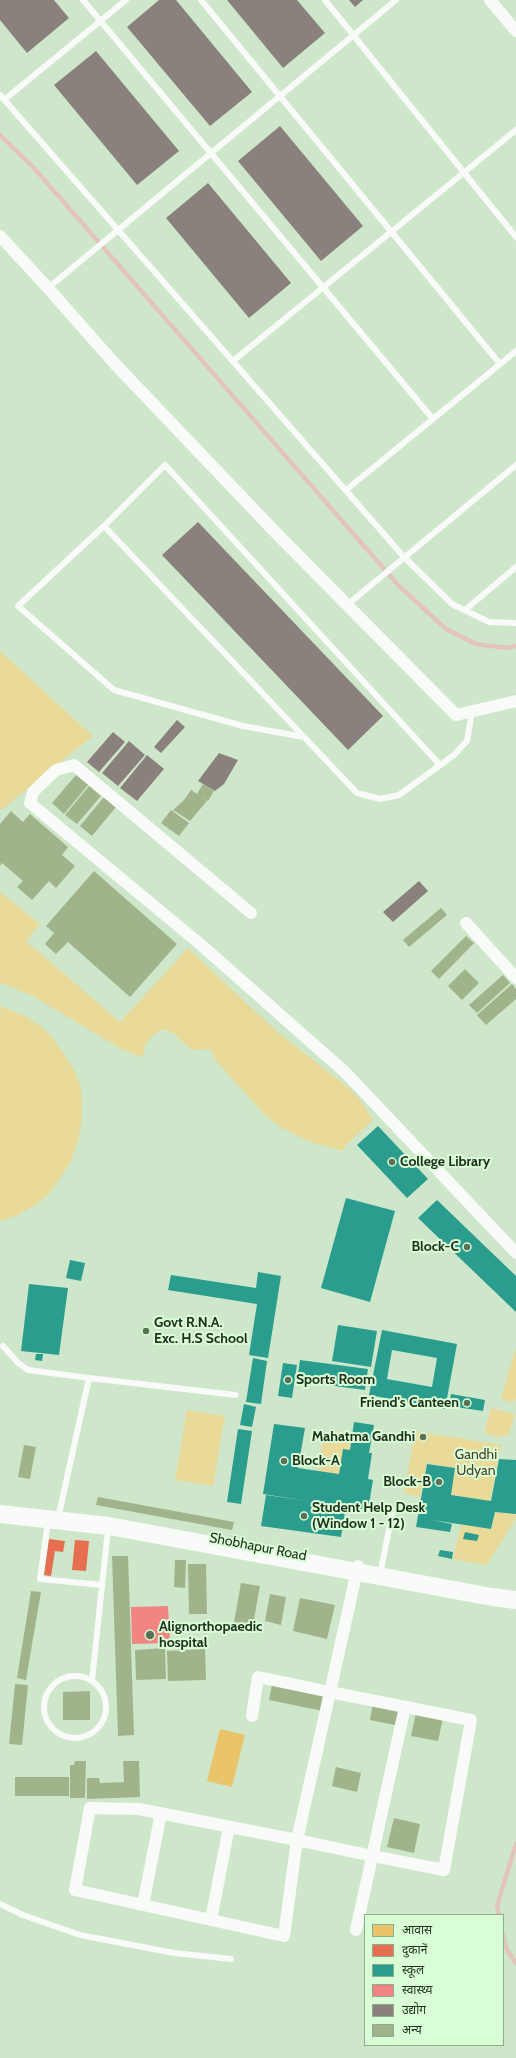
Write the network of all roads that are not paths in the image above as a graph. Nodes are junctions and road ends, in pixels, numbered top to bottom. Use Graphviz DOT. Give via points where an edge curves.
graph roads {
  1 [pos="82,0"];
  2 [pos="126,0"];
  3 [pos="201,0"];
  4 [pos="325,0"];
  5 [pos="396,0"];
  6 [pos="490,0"];
  7 [pos="100,21"];
  8 [pos="516,32"];
  9 [pos="353,36"];
  10 [pos="280,96"];
  11 [pos="2,97"];
  12 [pos="516,130"];
  13 [pos="211,154"];
  14 [pos="464,172"];
  15 [pos="118,230"];
  16 [pos="391,232"];
  17 [pos="0,236"];
  18 [pos="516,237"];
  19 [pos="48,288"];
  20 [pos="323,288"];
  21 [pos="516,351"];
  22 [pos="233,361"];
  23 [pos="500,364"];
  24 [pos="433,419"];
  25 [pos="516,465"];
  26 [pos="346,490"];
  27 [pos="104,526"];
  28 [pos="404,557"];
  29 [pos="516,568"];
  30 [pos="347,605"];
  31 [pos="465,610"];
  32 [pos="516,623"];
  33 [pos="516,701"];
  34 [pos="472,711"];
  35 [pos="304,737"];
  36 [pos="440,765"];
  37 [pos="251,913"];
  38 [pos="466,923"];
  39 [pos="516,978"];
  40 [pos="516,1253"];
  41 [pos="3,1346"];
  42 [pos="89,1378"];
  43 [pos="236,1396"];
  44 [pos="0,1508"];
  45 [pos="0,1514"];
  46 [pos="392,1514"];
  47 [pos="54,1517"];
  48 [pos="109,1523"];
  49 [pos="357,1569"];
  50 [pos="381,1570"];
  51 [pos="102,1586"];
  52 [pos="515,1598"];
  53 [pos="92,1680"];
  54 [pos="330,1692"];
  55 [pos="404,1707"];
  56 [pos="252,1716"];
  57 [pos="161,1813"];
  58 [pos="230,1827"];
  59 [pos="297,1840"];
  60 [pos="373,1856"];
  61 [pos="0,1904"];
  62 [pos="143,1905"];
  63 [pos="211,1920"];
  64 [pos="356,1930"];
  65 [pos="231,1959"];
  1 -- 7 [label="lane"];
  2 -- 7 [label="lane"];
  3 -- 10 [label="lane"];
  4 -- 9 [label="lane"];
  5 -- 9 [label="lane"];
  6 -- 8 [label="street"];
  7 -- 11 [label="lane"];
  7 -- 13 [label="lane"];
  9 -- 10 [label="lane"];
  9 -- 14 [label="lane"];
  10 -- 13 [label="lane"];
  10 -- 16 [label="lane"];
  11 -- 15 [label="lane"];
  12 -- 14 [label="lane"];
  13 -- 15 [label="lane"];
  13 -- 20 [label="lane"];
  14 -- 16 [label="lane"];
  14 -- 18 [label="lane"];
  15 -- 19 [label="lane"];
  15 -- 22 [label="lane"];
  16 -- 20 [label="lane"];
  16 -- 23 [label="lane"];
  17 -- 19 [label="street"];
  19 -- 30 [label="street" via="115,364"];
  20 -- 22 [label="lane"];
  20 -- 24 [label="lane"];
  21 -- 23 [label="lane"];
  22 -- 26 [label="lane"];
  23 -- 24 [label="lane"];
  24 -- 26 [label="lane"];
  25 -- 28 [label="lane"];
  26 -- 28 [label="lane"];
  27 -- 35 [label="lane"];
  27 -- 35 [label="lane" via="18,606 114,690 243,726"];
  27 -- 36 [label="lane" via="165,465"];
  28 -- 30 [label="lane"];
  28 -- 31 [label="lane" via="452,604"];
  29 -- 31 [label="lane"];
  30 -- 34 [label="street" via="456,715"];
  31 -- 32 [label="lane" via="490,622"];
  33 -- 34 [label="street"];
  34 -- 36 [label="lane" via="467,741"];
  35 -- 36 [label="lane" via="357,793 380,799 399,795"];
  37 -- 40 [label="street" via="74,765 56,770 33,792 30,803 200,944 345,1072"];
  38 -- 39 [label="street"];
  41 -- 42 [label="lane" via="28,1370"];
  42 -- 43 [label="lane"];
  42 -- 47 [label="lane"];
  44 -- 47 [label="main road, Shobhapur Road"];
  45 -- 47 [label="main road, Shobhapur Road"];
  46 -- 50 [label="lane"];
  47 -- 48 [label="main road, Shobhapur Road"];
  47 -- 51 [label="lane" via="40,1579"];
  48 -- 49 [label="main road, Shobhapur Road"];
  48 -- 51 [label="lane"];
  49 -- 50 [label="main road, Shobhapur Road"];
  49 -- 52 [label="main road, Shobhapur Road"];
  49 -- 54 [label="street"];
  50 -- 52 [label="main road, Shobhapur Road" via="493,1591"];
  51 -- 53 [label="lane"];
  53 -- 53 [label="lane" via="105,1698 104,1719 89,1735 68,1738 59,1734 48,1724 43,1710 47,1691 54,1683 72,1675"];
  54 -- 55 [label="street"];
  54 -- 56 [label="street" via="258,1677"];
  54 -- 59 [label="street"];
  55 -- 60 [label="street"];
  55 -- 60 [label="street" via="471,1720 444,1870"];
  57 -- 58 [label="street"];
  57 -- 62 [label="street"];
  57 -- 62 [label="street" via="139,1809 90,1808 75,1890"];
  58 -- 59 [label="street"];
  58 -- 63 [label="street"];
  59 -- 60 [label="street"];
  59 -- 63 [label="street" via="284,1936"];
  60 -- 64 [label="street"];
  61 -- 65 [label="lane" via="80,1935 174,1953"];
  62 -- 63 [label="street"];
}
